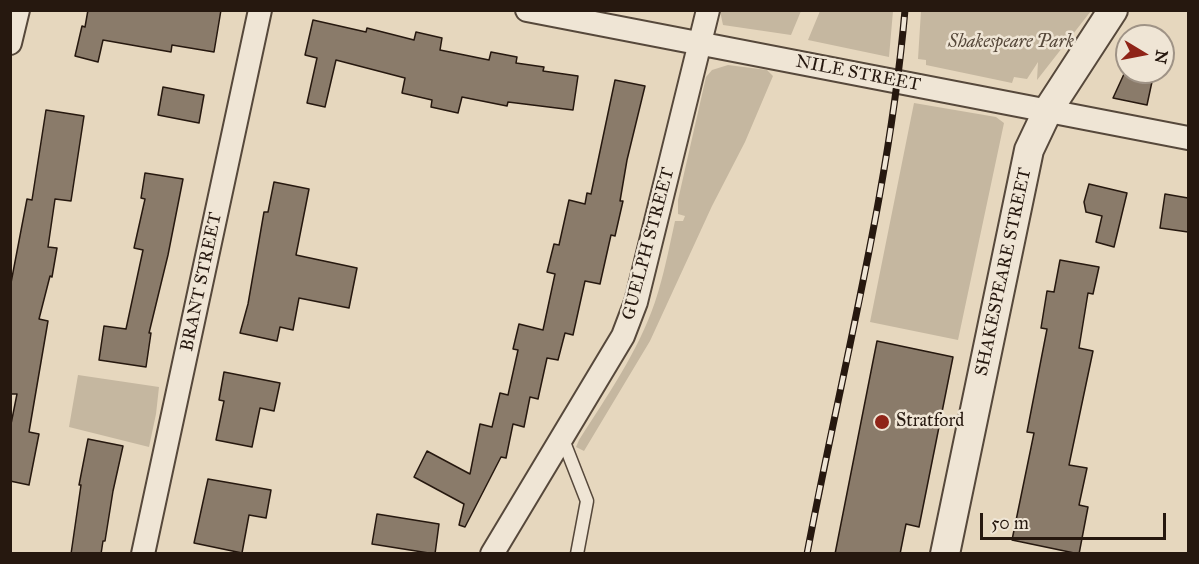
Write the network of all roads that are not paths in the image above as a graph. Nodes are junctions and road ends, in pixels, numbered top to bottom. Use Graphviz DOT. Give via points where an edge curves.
graph roads {
  1 [pos="18,10"];
  2 [pos="260,10"];
  3 [pos="527,10"];
  4 [pos="708,10"];
  5 [pos="1113,10"];
  6 [pos="10,43"];
  7 [pos="699,44"];
  8 [pos="1048,110"];
  9 [pos="1188,138"];
  10 [pos="562,437"];
  11 [pos="143,554"];
  12 [pos="492,554"];
  13 [pos="577,554"];
  14 [pos="945,554"];
  1 -- 6 [label="street"];
  2 -- 11 [label="street, BRANT STREET"];
  3 -- 7 [label="street, NILE STREET"];
  4 -- 7 [label="street, GUELPH STREET"];
  5 -- 8 [label="street, SHAKESPEARE STREET"];
  7 -- 8 [label="street, NILE STREET"];
  7 -- 10 [label="street, GUELPH STREET" via="636,302 623,336"];
  8 -- 9 [label="street, NILE STREET"];
  8 -- 14 [label="street, SHAKESPEARE STREET" via="1029,150"];
  10 -- 12 [label="street, GUELPH STREET"];
  10 -- 13 [label="lane" via="588,501"];
}
